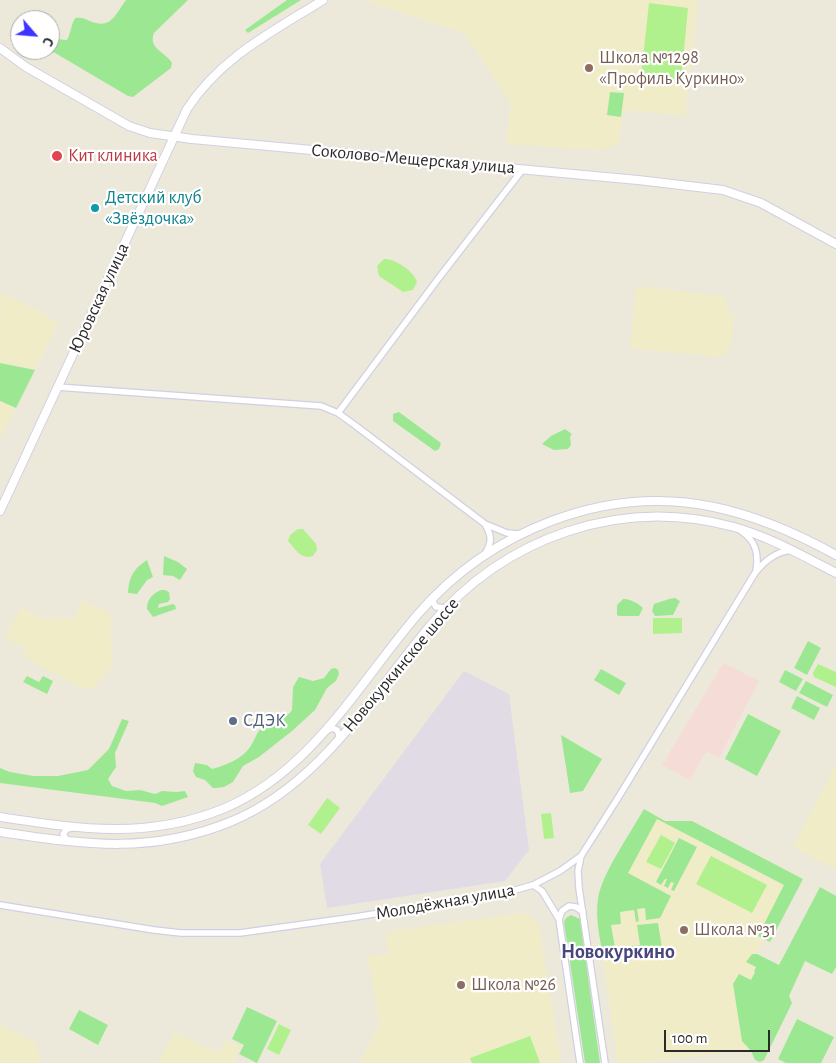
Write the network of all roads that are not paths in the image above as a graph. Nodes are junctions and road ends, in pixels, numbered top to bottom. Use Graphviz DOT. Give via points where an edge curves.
graph roads {
  1 [pos="323,0"];
  2 [pos="0,48"];
  3 [pos="173,137"];
  4 [pos="523,169"];
  5 [pos="836,244"];
  6 [pos="57,387"];
  7 [pos="338,413"];
  8 [pos="0,511"];
  9 [pos="485,524"];
  10 [pos="736,528"];
  11 [pos="520,534"];
  12 [pos="792,550"];
  13 [pos="485,554"];
  14 [pos="836,555"];
  15 [pos="755,573"];
  16 [pos="836,573"];
  17 [pos="434,596"];
  18 [pos="446,608"];
  19 [pos="325,732"];
  20 [pos="337,742"];
  21 [pos="0,817"];
  22 [pos="72,828"];
  23 [pos="0,832"];
  24 [pos="70,842"];
  25 [pos="581,856"];
  26 [pos="533,885"];
  27 [pos="0,905"];
  28 [pos="583,912"];
  29 [pos="559,919"];
  30 [pos="580,1063"];
  31 [pos="604,1063"];
  1 -- 3 [label="main road, Юровская улица" via="227,63 197,93"];
  2 -- 3 [label="main road, Соколово-Мещерская улица" via="26,68 129,126"];
  3 -- 4 [label="main road, Соколово-Мещерская улица"];
  3 -- 6 [label="main road, Юровская улица"];
  4 -- 5 [label="main road, Соколово-Мещерская улица" via="732,192 761,203"];
  4 -- 7 [label="street"];
  6 -- 7 [label="street" via="321,406"];
  6 -- 8 [label="main road, Юровская улица"];
  7 -- 9 [label="street"];
  9 -- 11 [label="street" via="507,533"];
  9 -- 13 [label="street" via="491,535"];
  10 -- 12 [label="main road, Новокуркинское шоссе"];
  10 -- 15 [label="street, Молодёжная улица" via="746,534 756,548"];
  10 -- 18 [label="main road, Новокуркинское шоссе" via="663,517 575,528 506,559 476,579"];
  11 -- 13 [label="main road, Новокуркинское шоссе"];
  11 -- 14 [label="main road, Новокуркинское шоссе" via="558,518 611,505 684,503 760,520"];
  12 -- 15 [label="street, Молодёжная улица" via="774,555"];
  12 -- 16 [label="main road, Новокуркинское шоссе"];
  13 -- 17 [label="main road, Новокуркинское шоссе"];
  15 -- 25 [label="street, Молодёжная улица"];
  17 -- 18 [label="street" via="436,607"];
  17 -- 19 [label="main road, Новокуркинское шоссе"];
  18 -- 20 [label="main road, Новокуркинское шоссе"];
  19 -- 20 [label="street" via="332,728 337,730"];
  19 -- 22 [label="main road, Новокуркинское шоссе" via="283,772 226,807 156,827"];
  20 -- 24 [label="main road, Новокуркинское шоссе" via="289,787 230,822 154,843 105,845"];
  21 -- 22 [label="main road, Новокуркинское шоссе"];
  22 -- 24 [label="street" via="63,834"];
  23 -- 24 [label="main road, Новокуркинское шоссе"];
  25 -- 26 [label="street, Молодёжная улица"];
  25 -- 28 [label="street" via="578,871"];
  26 -- 27 [label="street, Молодёжная улица" via="485,896 240,933 154,930"];
  26 -- 29 [label="street" via="542,891"];
  28 -- 29 [label="street" via="569,906"];
  28 -- 31 [label="street"];
  29 -- 30 [label="street"];
}
